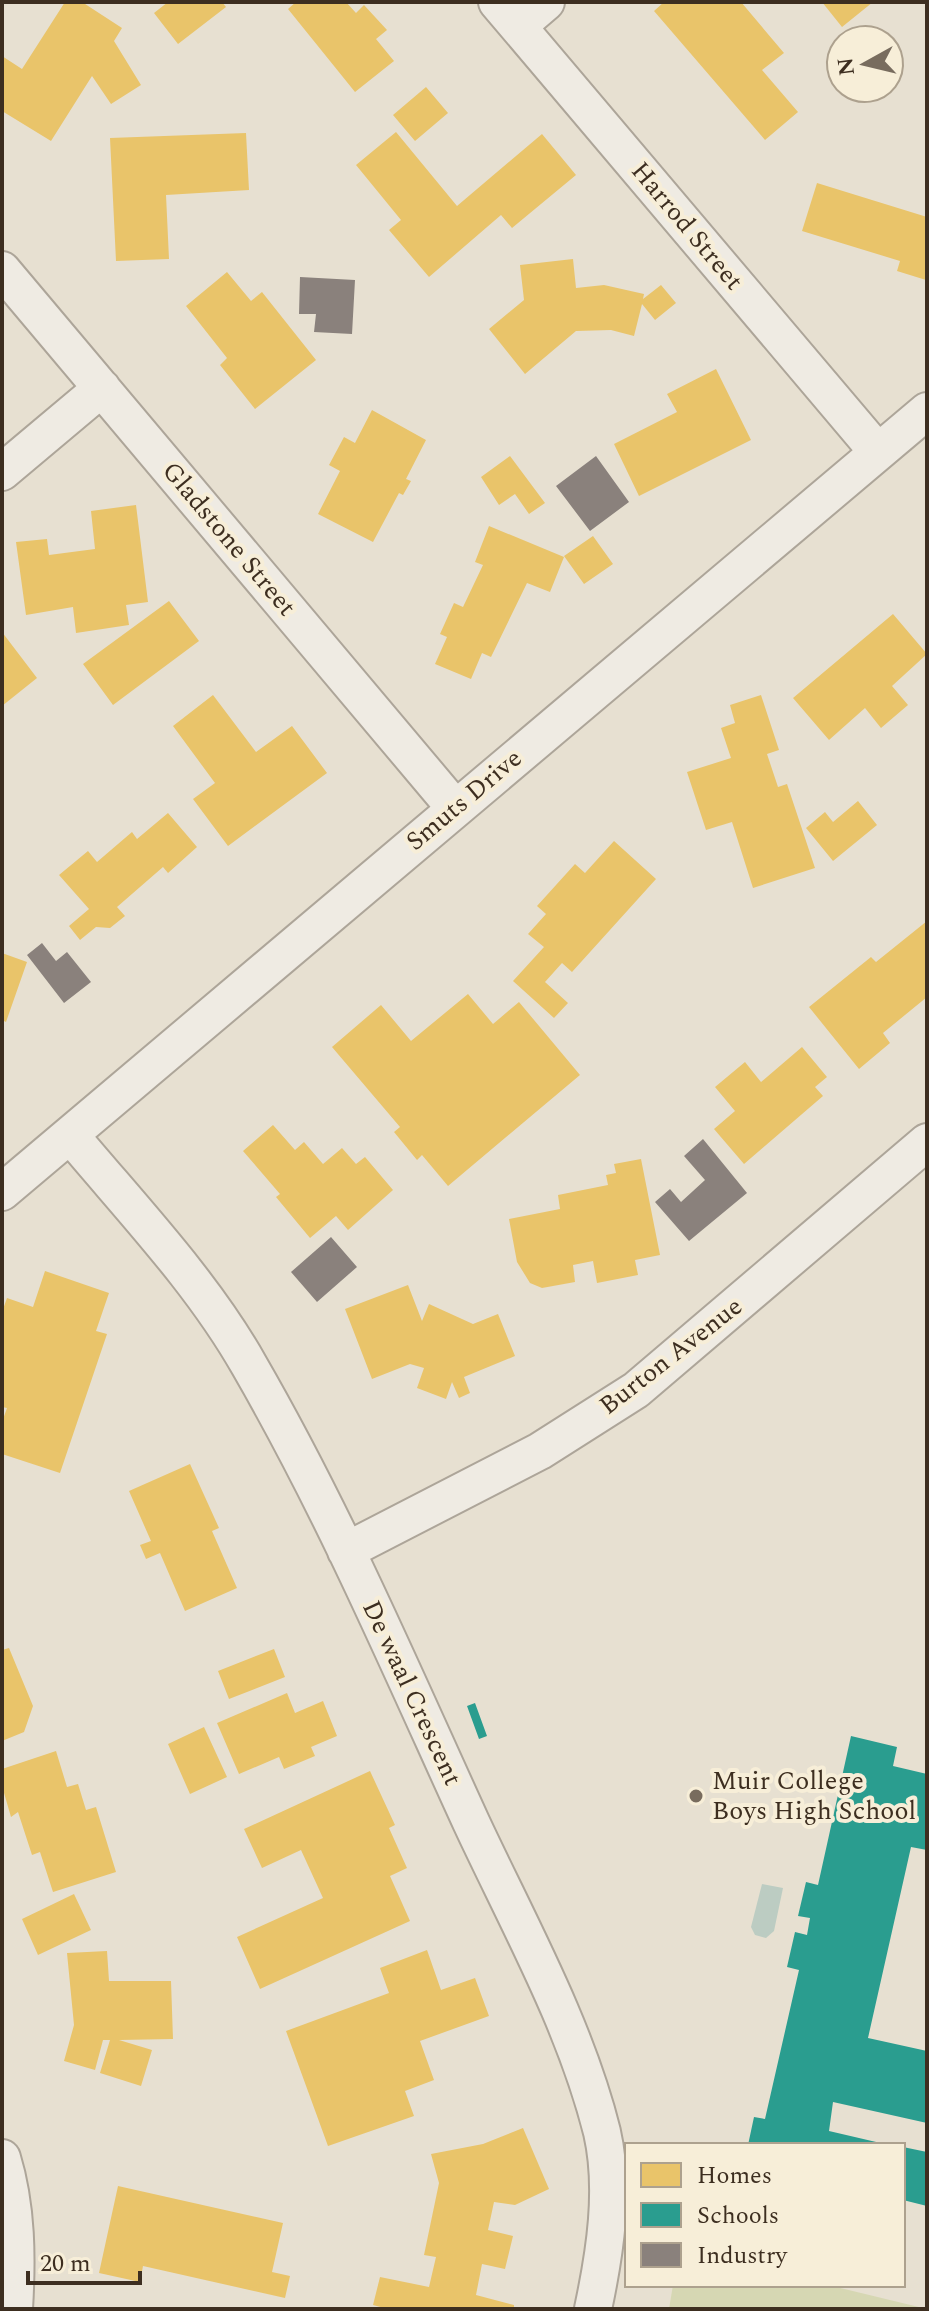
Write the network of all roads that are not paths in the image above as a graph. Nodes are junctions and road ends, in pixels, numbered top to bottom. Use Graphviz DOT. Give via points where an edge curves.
graph roads {
  1 [pos="546,2"];
  2 [pos="508,14"];
  3 [pos="2,270"];
  4 [pos="102,388"];
  5 [pos="927,411"];
  6 [pos="877,451"];
  7 [pos="2,472"];
  8 [pos="455,808"];
  9 [pos="71,1136"];
  10 [pos="927,1142"];
  11 [pos="2,1192"];
  12 [pos="346,1551"];
  13 [pos="2,2158"];
  14 [pos="14,2309"];
  15 [pos="593,2309"];
  1 -- 2 [label="street"];
  2 -- 6 [label="street, Harrod Street"];
  3 -- 4 [label="street, Gladstone Street"];
  4 -- 7 [label="street"];
  4 -- 8 [label="street, Gladstone Street"];
  5 -- 6 [label="street, Smuts Drive"];
  6 -- 8 [label="street, Smuts Drive"];
  8 -- 9 [label="street, Smuts Drive"];
  9 -- 11 [label="street, Smuts Drive"];
  9 -- 12 [label="street, De waal Crescent" via="249,1363"];
  10 -- 12 [label="street, Burton Avenue" via="636,1390 540,1451"];
  12 -- 15 [label="street, De waal Crescent" via="564,2023 590,2096 602,2135 607,2224"];
  13 -- 14 [label="street" via="17,2257"];
}
